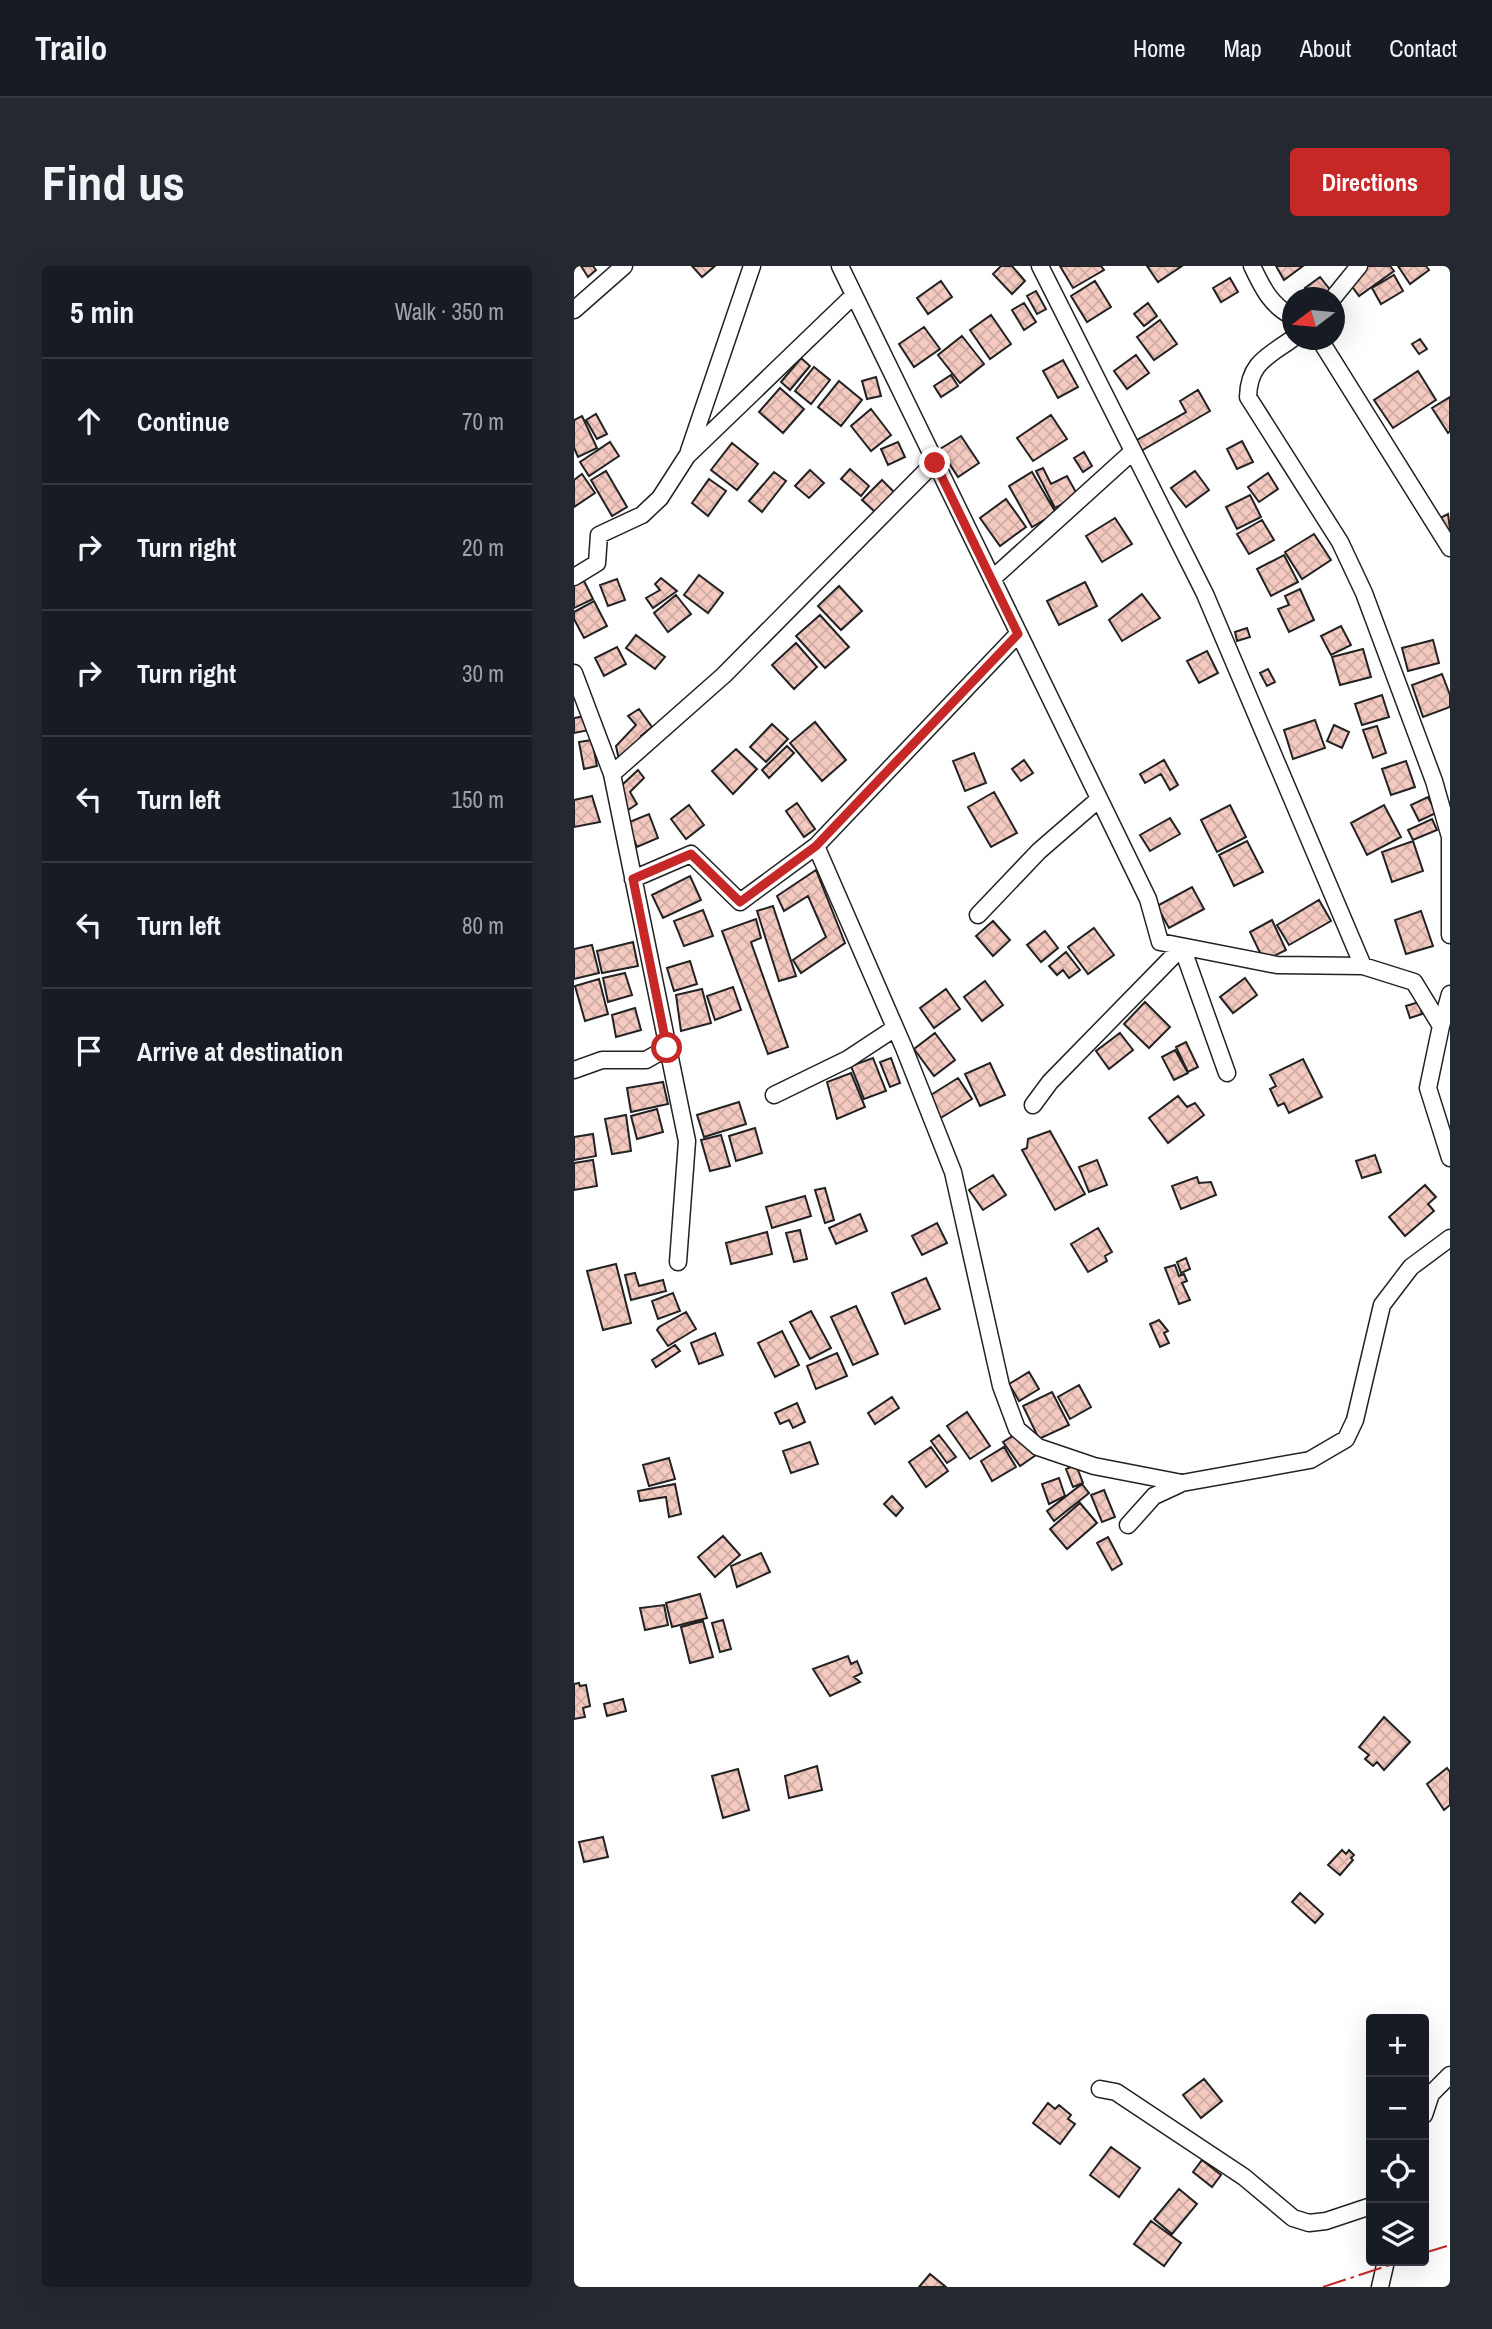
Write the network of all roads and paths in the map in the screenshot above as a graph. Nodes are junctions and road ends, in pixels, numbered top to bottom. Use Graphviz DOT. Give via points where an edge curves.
graph roads {
  1 [pos="624,266"];
  2 [pos="752,266"];
  3 [pos="840,266"];
  4 [pos="1040,266"];
  5 [pos="1252,266"];
  6 [pos="1359,266"];
  7 [pos="1342,287"];
  8 [pos="854,295"];
  9 [pos="574,310"];
  10 [pos="1282,311"];
  11 [pos="1282,347"];
  12 [pos="1326,350"];
  13 [pos="1131,453"];
  14 [pos="687,456"];
  15 [pos="935,463"];
  16 [pos="1450,548"];
  17 [pos="574,578"];
  18 [pos="992,579"];
  19 [pos="1018,634"];
  20 [pos="574,673"];
  21 [pos="579,695"];
  22 [pos="612,774"];
  23 [pos="1450,776"];
  24 [pos="1434,781"];
  25 [pos="1099,799"];
  26 [pos="816,846"];
  27 [pos="633,879"];
  28 [pos="978,915"];
  29 [pos="1450,936"];
  30 [pos="1182,947"];
  31 [pos="1363,966"];
  32 [pos="1450,994"];
  33 [pos="1441,1026"];
  34 [pos="895,1028"];
  35 [pos="667,1048"];
  36 [pos="574,1070"];
  37 [pos="1227,1073"];
  38 [pos="774,1095"];
  39 [pos="1033,1105"];
  40 [pos="1450,1157"];
  41 [pos="1450,1238"];
  42 [pos="678,1262"];
  43 [pos="1182,1483"];
  44 [pos="1128,1525"];
  45 [pos="1450,2075"];
  46 [pos="1100,2089"];
  47 [pos="1429,2100"];
  48 [pos="1366,2208"];
  49 [pos="1385,2266"];
  50 [pos="1380,2287"];
  1 -- 9 [label="street"];
  2 -- 14 [label="street"];
  3 -- 8 [label="street"];
  4 -- 13 [label="street"];
  5 -- 10 [label="street" via="1262,289"];
  6 -- 7 [label="street"];
  8 -- 14 [label="street"];
  8 -- 15 [label="street"];
  11 -- 24 [label="street" via="1256,365 1248,397 1340,542 1364,593"];
  12 -- 16 [label="street"];
  13 -- 18 [label="street"];
  13 -- 31 [label="street" via="1205,594"];
  14 -- 17 [label="street" via="660,498 642,515 598,535 597,563"];
  15 -- 18 [label="street"];
  15 -- 22 [label="street" via="724,675"];
  18 -- 19 [label="street"];
  19 -- 25 [label="street"];
  19 -- 26 [label="street"];
  20 -- 21 [label="street"];
  21 -- 22 [label="street"];
  22 -- 27 [label="street"];
  23 -- 24 [label="street"];
  24 -- 29 [label="street" via="1450,837"];
  25 -- 28 [label="street" via="1039,851"];
  25 -- 30 [label="street" via="1148,899 1160,942"];
  26 -- 27 [label="street" via="740,902 691,854"];
  26 -- 34 [label="street"];
  27 -- 35 [label="street"];
  30 -- 31 [label="street" via="1277,965"];
  30 -- 37 [label="street"];
  30 -- 39 [label="street"];
  31 -- 33 [label="street" via="1414,982"];
  32 -- 33 [label="street"];
  33 -- 40 [label="street" via="1428,1088"];
  34 -- 38 [label="street" via="848,1059"];
  34 -- 43 [label="street" via="953,1172 1001,1386 1017,1429 1038,1447 1094,1466"];
  35 -- 36 [label="street" via="646,1059 602,1060"];
  35 -- 42 [label="street" via="688,1141"];
  41 -- 43 [label="street" via="1412,1267 1382,1305 1355,1420 1346,1439 1310,1460"];
  43 -- 44 [label="street" via="1154,1496"];
  45 -- 47 [label="street"];
  46 -- 48 [label="street" via="1116,2092 1244,2177 1293,2218 1326,2221"];
  49 -- 50 [label="street"];
}
